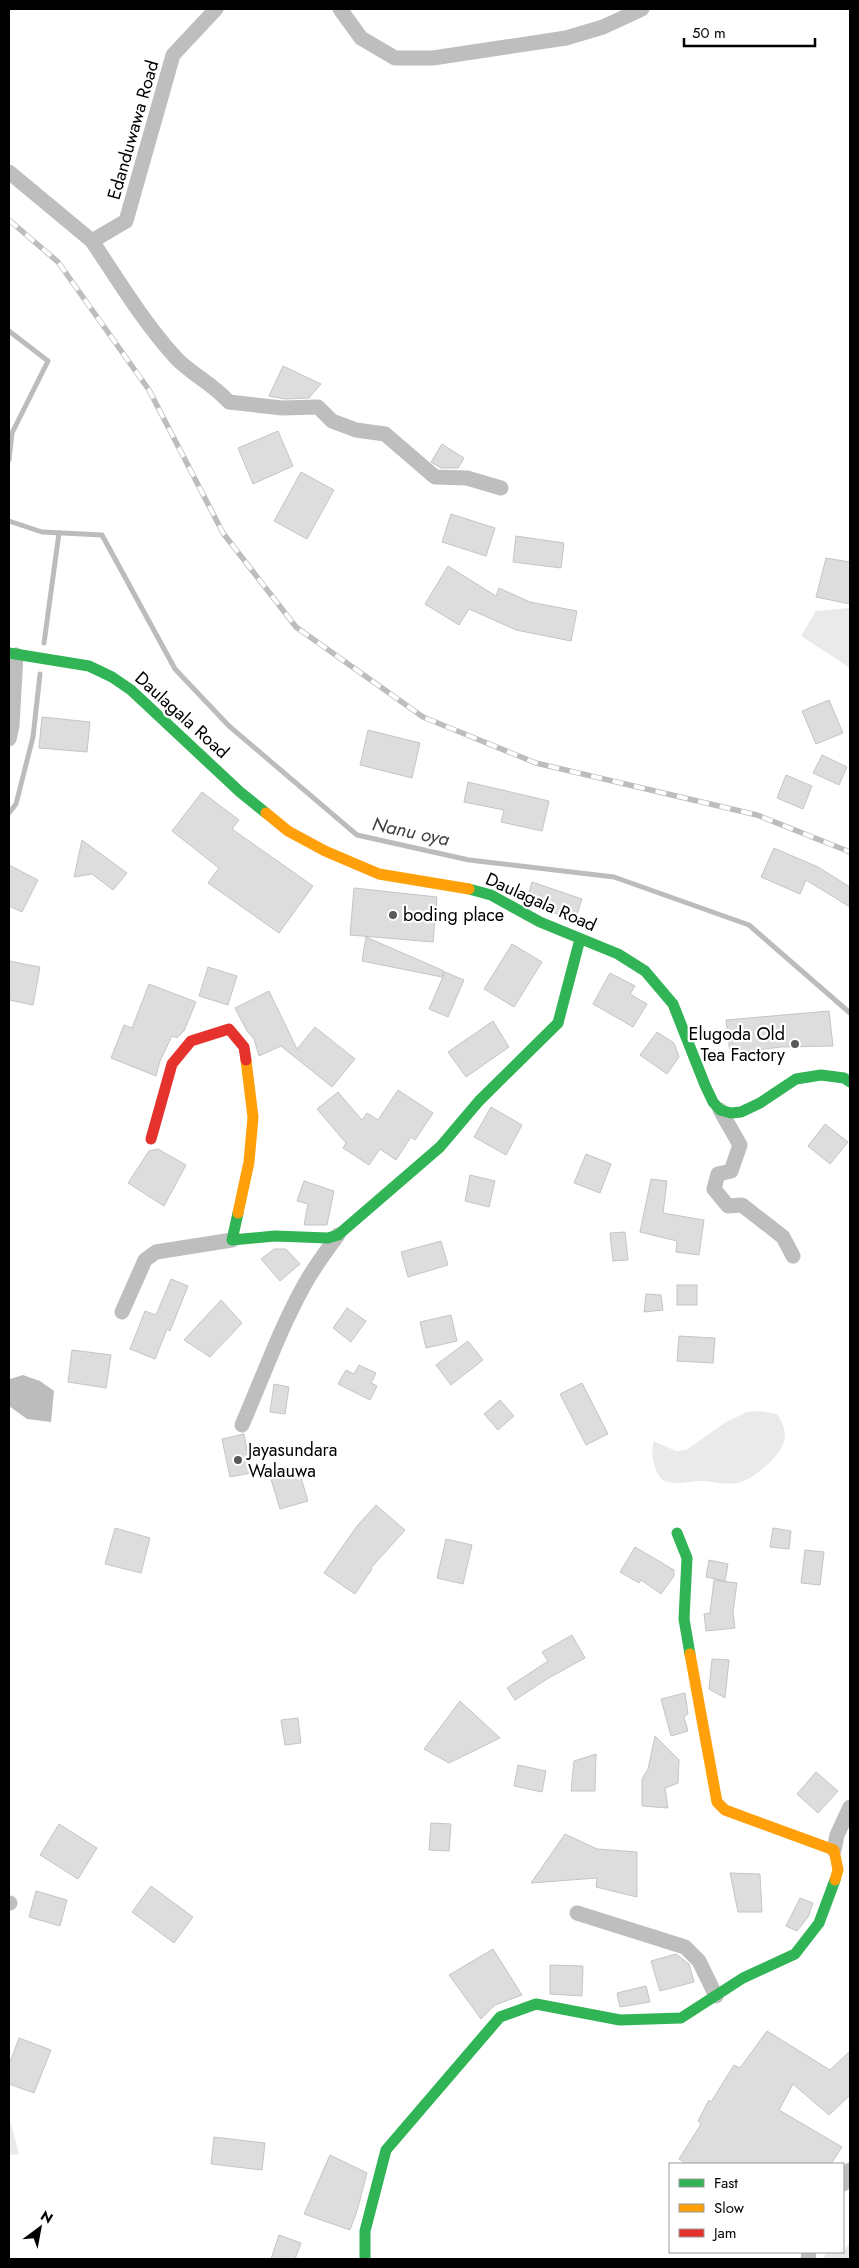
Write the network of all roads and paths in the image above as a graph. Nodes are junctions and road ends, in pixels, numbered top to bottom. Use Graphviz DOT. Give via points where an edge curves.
graph roads {
  1 [pos="216,9"];
  2 [pos="340,9"];
  3 [pos="642,9"];
  4 [pos="9,172"];
  5 [pos="92,241"];
  6 [pos="501,488"];
  7 [pos="13,654"];
  8 [pos="9,739"];
  9 [pos="580,939"];
  10 [pos="850,1082"];
  11 [pos="720,1110"];
  12 [pos="151,1139"];
  13 [pos="338,1235"];
  14 [pos="232,1240"];
  15 [pos="793,1256"];
  16 [pos="122,1312"];
  17 [pos="242,1425"];
  18 [pos="677,1533"];
  19 [pos="850,1806"];
  20 [pos="834,1850"];
  21 [pos="577,1914"];
  22 [pos="716,1996"];
  23 [pos="850,2170"];
  24 [pos="844,2182"];
  25 [pos="365,2259"];
  1 -- 5 [label="street, Edanduwawa Road" via="174,55 126,221"];
  2 -- 3 [label="street" via="362,38 396,58 433,58 566,38"];
  4 -- 5 [label="street"];
  5 -- 6 [label="street" via="176,359 217,389 229,402 282,408 318,407 332,421 356,430 385,434 435,476 467,478"];
  7 -- 8 [label="street"];
  7 -- 9 [label="street, Daulagala Road" via="89,666 112,677 131,690 240,792 288,831 325,851 379,874 462,887 491,895"];
  9 -- 11 [label="street, Daulagala Road" via="618,954 645,971 661,988 673,1004 705,1085"];
  9 -- 13 [label="street" via="558,1024 479,1101 440,1147"];
  10 -- 11 [label="street" via="821,1075 796,1079 741,1112"];
  11 -- 15 [label="street" via="740,1145 730,1172 718,1174 714,1189 728,1206 742,1205 762,1219 783,1237"];
  12 -- 14 [label="street" via="172,1064 191,1041 229,1029 244,1047 253,1117 249,1162"];
  13 -- 14 [label="street" via="328,1238 275,1236"];
  13 -- 17 [label="street" via="306,1281 292,1308"];
  14 -- 16 [label="street" via="156,1252 145,1260"];
  18 -- 20 [label="street" via="687,1558 684,1619 718,1802 725,1810"];
  19 -- 20 [label="street"];
  20 -- 22 [label="street" via="838,1870 832,1887 818,1923 794,1954 743,1978"];
  21 -- 22 [label="street" via="685,1947 699,1961"];
  22 -- 25 [label="street" via="681,2018 620,2020 536,2004 500,2017 386,2150 365,2231"];
  23 -- 24 [label="street"];
}
